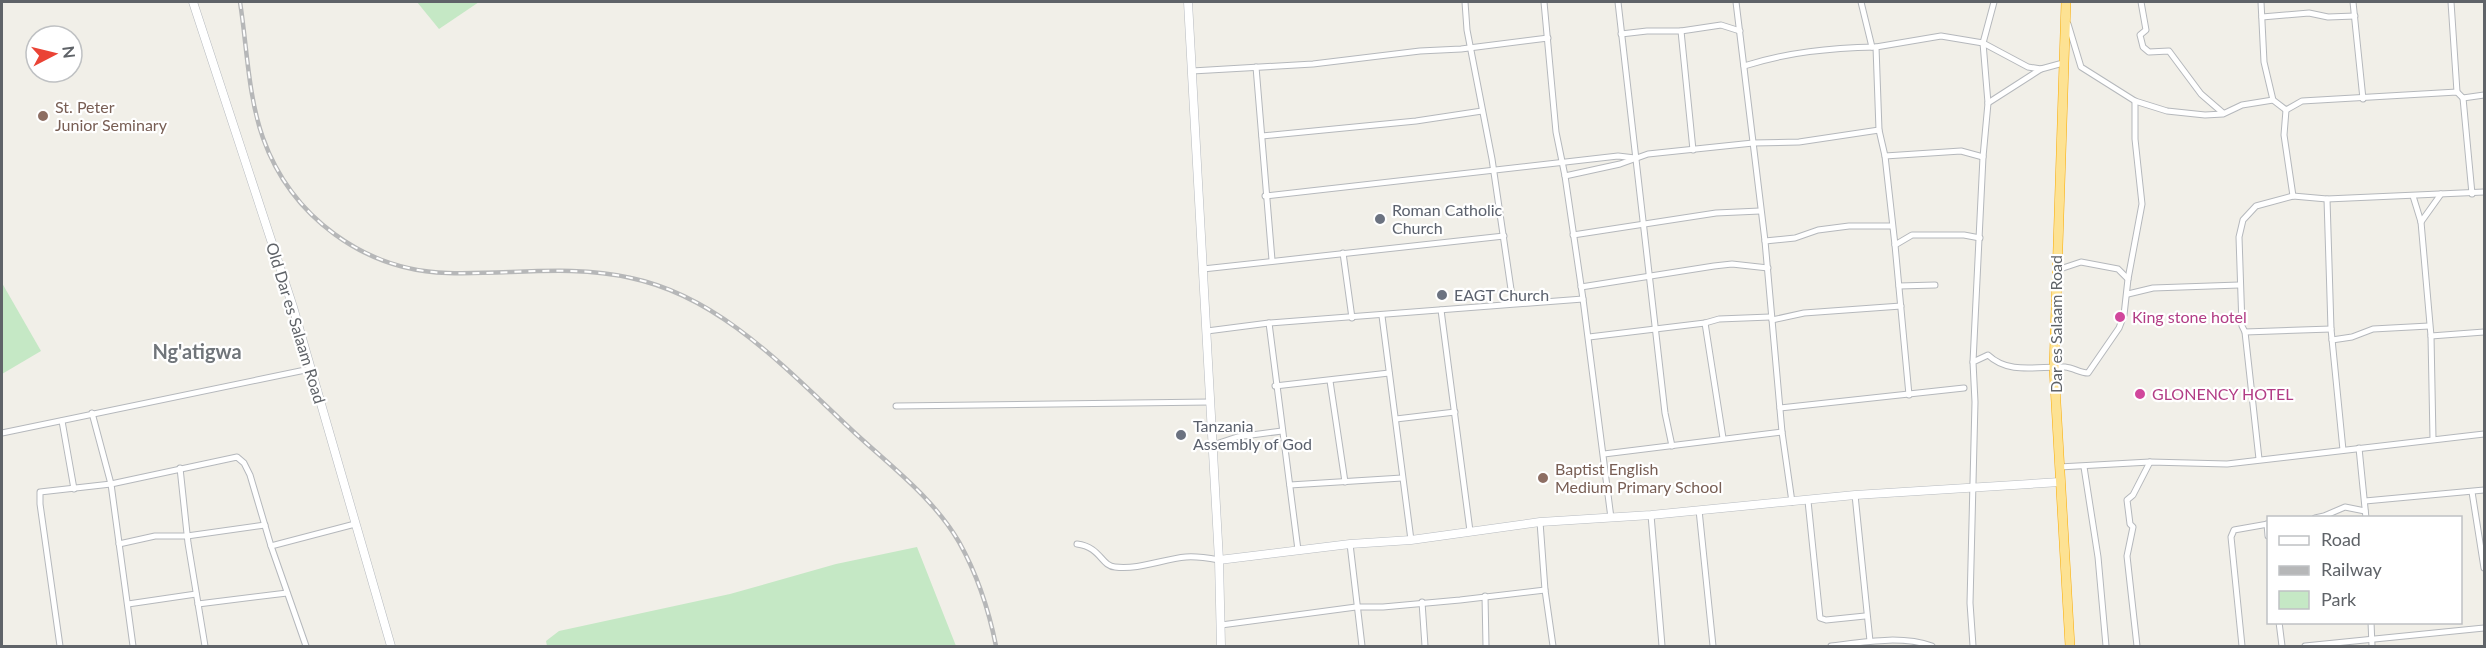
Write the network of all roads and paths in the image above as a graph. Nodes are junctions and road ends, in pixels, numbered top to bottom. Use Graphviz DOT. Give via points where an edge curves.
graph roads {
  1 [pos="193,2"];
  2 [pos="1188,2"];
  3 [pos="1465,2"];
  4 [pos="1545,2"];
  5 [pos="1618,2"];
  6 [pos="1736,2"];
  7 [pos="1861,2"];
  8 [pos="1994,2"];
  9 [pos="2066,2"];
  10 [pos="2141,2"];
  11 [pos="2261,2"];
  12 [pos="2354,2"];
  13 [pos="2451,2"];
  14 [pos="2355,16"];
  15 [pos="2066,17"];
  16 [pos="2262,17"];
  17 [pos="1681,31"];
  18 [pos="1740,31"];
  19 [pos="1621,34"];
  20 [pos="1548,38"];
  21 [pos="1983,43"];
  22 [pos="1874,47"];
  23 [pos="1470,48"];
  24 [pos="2064,63"];
  25 [pos="1744,66"];
  26 [pos="1256,67"];
  27 [pos="2041,69"];
  28 [pos="1192,72"];
  29 [pos="2457,92"];
  30 [pos="2484,95"];
  31 [pos="2463,98"];
  32 [pos="2363,99"];
  33 [pos="2273,100"];
  34 [pos="2135,101"];
  35 [pos="1988,103"];
  36 [pos="2286,110"];
  37 [pos="1482,111"];
  38 [pos="2223,114"];
  39 [pos="1879,130"];
  40 [pos="1262,136"];
  41 [pos="1753,143"];
  42 [pos="1693,150"];
  43 [pos="1885,156"];
  44 [pos="1635,158"];
  45 [pos="1983,158"];
  46 [pos="1563,164"];
  47 [pos="1493,172"];
  48 [pos="1565,176"];
  49 [pos="2484,192"];
  50 [pos="2441,194"];
  51 [pos="2472,194"];
  52 [pos="1265,196"];
  53 [pos="2293,196"];
  54 [pos="2412,196"];
  55 [pos="2327,199"];
  56 [pos="1760,211"];
  57 [pos="2421,222"];
  58 [pos="1643,225"];
  59 [pos="1891,226"];
  60 [pos="1573,235"];
  61 [pos="1504,236"];
  62 [pos="1980,238"];
  63 [pos="1765,241"];
  64 [pos="1895,244"];
  65 [pos="1343,253"];
  66 [pos="1272,260"];
  67 [pos="1768,268"];
  68 [pos="1203,269"];
  69 [pos="2057,270"];
  70 [pos="1649,278"];
  71 [pos="2128,279"];
  72 [pos="1935,285"];
  73 [pos="2239,285"];
  74 [pos="1899,286"];
  75 [pos="1581,287"];
  76 [pos="2128,294"];
  77 [pos="1583,299"];
  78 [pos="1513,303"];
  79 [pos="1900,306"];
  80 [pos="1441,310"];
  81 [pos="1382,316"];
  82 [pos="1352,318"];
  83 [pos="1771,319"];
  84 [pos="1269,323"];
  85 [pos="1705,323"];
  86 [pos="2429,326"];
  87 [pos="1655,329"];
  88 [pos="2331,329"];
  89 [pos="1207,331"];
  90 [pos="2245,332"];
  91 [pos="2484,332"];
  92 [pos="2431,336"];
  93 [pos="1589,338"];
  94 [pos="2332,340"];
  95 [pos="1973,362"];
  96 [pos="2054,368"];
  97 [pos="310,369"];
  98 [pos="1389,373"];
  99 [pos="1330,381"];
  100 [pos="1275,386"];
  101 [pos="1964,388"];
  102 [pos="1909,395"];
  103 [pos="1210,402"];
  104 [pos="896,406"];
  105 [pos="1780,408"];
  106 [pos="1455,412"];
  107 [pos="92,413"];
  108 [pos="1396,419"];
  109 [pos="62,421"];
  110 [pos="1282,430"];
  111 [pos="1782,432"];
  112 [pos="2,433"];
  113 [pos="2484,434"];
  114 [pos="1723,438"];
  115 [pos="2433,439"];
  116 [pos="1213,445"];
  117 [pos="1672,446"];
  118 [pos="2359,448"];
  119 [pos="2343,450"];
  120 [pos="1604,454"];
  121 [pos="2259,459"];
  122 [pos="2150,462"];
  123 [pos="2059,466"];
  124 [pos="2084,467"];
  125 [pos="180,468"];
  126 [pos="1402,478"];
  127 [pos="1345,482"];
  128 [pos="2060,482"];
  129 [pos="111,484"];
  130 [pos="1290,485"];
  131 [pos="1972,486"];
  132 [pos="74,489"];
  133 [pos="2484,490"];
  134 [pos="2472,492"];
  135 [pos="1855,495"];
  136 [pos="1808,501"];
  137 [pos="2366,501"];
  138 [pos="1792,502"];
  139 [pos="1698,510"];
  140 [pos="2366,514"];
  141 [pos="1651,515"];
  142 [pos="2324,516"];
  143 [pos="1611,518"];
  144 [pos="1540,522"];
  145 [pos="355,524"];
  146 [pos="2267,524"];
  147 [pos="265,525"];
  148 [pos="1470,531"];
  149 [pos="187,536"];
  150 [pos="1411,540"];
  151 [pos="119,544"];
  152 [pos="1077,544"];
  153 [pos="1350,544"];
  154 [pos="271,546"];
  155 [pos="1298,550"];
  156 [pos="1219,560"];
  157 [pos="2484,568"];
  158 [pos="1545,590"];
  159 [pos="287,592"];
  160 [pos="196,594"];
  161 [pos="1485,596"];
  162 [pos="1422,603"];
  163 [pos="128,604"];
  164 [pos="198,604"];
  165 [pos="1356,607"];
  166 [pos="1865,616"];
  167 [pos="2279,624"];
  168 [pos="2371,624"];
  169 [pos="1221,625"];
  170 [pos="2484,628"];
  171 [pos="2372,639"];
  172 [pos="1870,642"];
  173 [pos="60,646"];
  174 [pos="133,646"];
  175 [pos="205,646"];
  176 [pos="306,646"];
  177 [pos="391,646"];
  178 [pos="1221,646"];
  179 [pos="1362,646"];
  180 [pos="1425,646"];
  181 [pos="1486,646"];
  182 [pos="1553,646"];
  183 [pos="1662,646"];
  184 [pos="1713,646"];
  185 [pos="1832,646"];
  186 [pos="1932,646"];
  187 [pos="1973,646"];
  188 [pos="2070,646"];
  189 [pos="2106,646"];
  190 [pos="2137,646"];
  191 [pos="2242,646"];
  192 [pos="2282,646"];
  193 [pos="2305,646"];
  194 [pos="2372,646"];
  1 -- 97 [label="street, Old Dar es Salaam Road"];
  2 -- 28 [label="street"];
  3 -- 23 [label="street"];
  4 -- 20 [label="street"];
  5 -- 19 [label="street"];
  6 -- 18 [label="street"];
  7 -- 22 [label="street"];
  8 -- 21 [label="street"];
  9 -- 15 [label="highway, Dar es Salaam Road"];
  10 -- 38 [label="street" via="2146,30 2140,35 2143,47 2149,52 2169,51 2201,94"];
  11 -- 16 [label="street"];
  12 -- 14 [label="street"];
  13 -- 29 [label="street"];
  14 -- 16 [label="street" via="2309,13"];
  14 -- 32 [label="street"];
  15 -- 24 [label="highway, Dar es Salaam Road"];
  15 -- 34 [label="street" via="2081,67"];
  16 -- 33 [label="street" via="2264,62"];
  17 -- 18 [label="street" via="1721,25"];
  17 -- 19 [label="street"];
  17 -- 42 [label="street"];
  18 -- 25 [label="street"];
  19 -- 44 [label="street"];
  20 -- 23 [label="street"];
  20 -- 46 [label="street" via="1556,132"];
  21 -- 22 [label="street" via="1941,36"];
  21 -- 27 [label="street" via="2028,67"];
  21 -- 35 [label="street"];
  22 -- 25 [label="street" via="1779,55"];
  22 -- 39 [label="street"];
  23 -- 26 [label="street"];
  23 -- 37 [label="street"];
  24 -- 27 [label="street"];
  24 -- 69 [label="highway, Dar es Salaam Road"];
  25 -- 41 [label="street"];
  26 -- 28 [label="street"];
  26 -- 40 [label="street"];
  27 -- 35 [label="street"];
  28 -- 68 [label="street"];
  29 -- 31 [label="street"];
  29 -- 32 [label="street"];
  30 -- 31 [label="street"];
  31 -- 51 [label="street"];
  32 -- 36 [label="street" via="2302,101"];
  33 -- 36 [label="street"];
  33 -- 38 [label="street" via="2242,105"];
  34 -- 38 [label="street" via="2186,115"];
  34 -- 71 [label="street" via="2142,204"];
  35 -- 45 [label="street"];
  36 -- 53 [label="street" via="2284,135"];
  37 -- 40 [label="street"];
  37 -- 47 [label="street"];
  39 -- 41 [label="street" via="1799,142"];
  39 -- 43 [label="street"];
  40 -- 52 [label="street"];
  41 -- 42 [label="street"];
  41 -- 56 [label="street"];
  42 -- 44 [label="street"];
  43 -- 45 [label="street" via="1961,151"];
  43 -- 59 [label="street"];
  44 -- 46 [label="street" via="1618,156"];
  44 -- 48 [label="street" via="1620,165"];
  44 -- 58 [label="street"];
  45 -- 62 [label="street"];
  46 -- 47 [label="street"];
  46 -- 48 [label="street"];
  47 -- 52 [label="street"];
  47 -- 61 [label="street"];
  48 -- 60 [label="street"];
  49 -- 51 [label="street"];
  50 -- 51 [label="street"];
  50 -- 54 [label="street"];
  50 -- 57 [label="street"];
  52 -- 66 [label="street"];
  53 -- 55 [label="street"];
  53 -- 73 [label="street" via="2256,206 2243,220"];
  54 -- 55 [label="street"];
  54 -- 57 [label="street"];
  55 -- 88 [label="street"];
  56 -- 58 [label="street" via="1716,213"];
  56 -- 63 [label="street"];
  57 -- 86 [label="street"];
  58 -- 60 [label="street"];
  58 -- 70 [label="street"];
  59 -- 63 [label="street" via="1849,226"];
  59 -- 64 [label="street"];
  60 -- 75 [label="street"];
  61 -- 65 [label="street"];
  61 -- 78 [label="street"];
  62 -- 64 [label="street" via="1912,235"];
  62 -- 95 [label="street"];
  63 -- 67 [label="street"];
  64 -- 74 [label="street"];
  65 -- 66 [label="street"];
  65 -- 82 [label="street"];
  66 -- 68 [label="street"];
  67 -- 70 [label="street" via="1732,264"];
  67 -- 83 [label="street"];
  68 -- 89 [label="street"];
  69 -- 71 [label="street" via="2081,262 2118,269"];
  69 -- 96 [label="highway, Dar es Salaam Road"];
  70 -- 75 [label="street"];
  70 -- 87 [label="street"];
  71 -- 76 [label="street"];
  72 -- 74 [label="street"];
  73 -- 76 [label="street" via="2153,288"];
  73 -- 90 [label="street"];
  74 -- 79 [label="street"];
  75 -- 77 [label="street"];
  76 -- 96 [label="street" via="2119,328 2092,369 2088,373"];
  77 -- 78 [label="street"];
  77 -- 93 [label="street"];
  78 -- 80 [label="street"];
  79 -- 83 [label="street"];
  79 -- 102 [label="street"];
  80 -- 81 [label="street"];
  80 -- 106 [label="street"];
  81 -- 82 [label="street"];
  81 -- 98 [label="street"];
  82 -- 84 [label="street"];
  83 -- 85 [label="street" via="1719,319"];
  83 -- 105 [label="street"];
  84 -- 89 [label="street"];
  84 -- 100 [label="street"];
  85 -- 87 [label="street"];
  85 -- 114 [label="street"];
  86 -- 92 [label="street"];
  86 -- 94 [label="street" via="2373,329"];
  87 -- 93 [label="street"];
  87 -- 117 [label="street"];
  88 -- 90 [label="street"];
  88 -- 94 [label="street"];
  89 -- 103 [label="street"];
  90 -- 121 [label="street"];
  91 -- 92 [label="street"];
  92 -- 115 [label="street"];
  93 -- 120 [label="street"];
  94 -- 119 [label="street"];
  95 -- 96 [label="street" via="1988,355 1998,364"];
  95 -- 131 [label="street"];
  96 -- 123 [label="highway, Dar es Salaam Road"];
  97 -- 107 [label="street"];
  97 -- 145 [label="street, Old Dar es Salaam Road"];
  98 -- 99 [label="street"];
  98 -- 108 [label="street"];
  99 -- 100 [label="street"];
  99 -- 127 [label="street"];
  100 -- 110 [label="street"];
  101 -- 102 [label="street"];
  102 -- 105 [label="street"];
  103 -- 104 [label="street"];
  103 -- 116 [label="street"];
  105 -- 111 [label="street"];
  106 -- 108 [label="street"];
  106 -- 148 [label="street"];
  107 -- 109 [label="street"];
  107 -- 129 [label="street"];
  108 -- 126 [label="street"];
  109 -- 112 [label="street"];
  109 -- 132 [label="street"];
  110 -- 116 [label="street"];
  110 -- 130 [label="street"];
  111 -- 114 [label="street"];
  111 -- 138 [label="street"];
  113 -- 115 [label="street"];
  114 -- 117 [label="street"];
  115 -- 118 [label="street"];
  116 -- 156 [label="street"];
  117 -- 120 [label="street"];
  118 -- 119 [label="street"];
  118 -- 137 [label="street"];
  119 -- 121 [label="street"];
  120 -- 143 [label="street"];
  121 -- 122 [label="street" via="2227,464"];
  122 -- 124 [label="street"];
  122 -- 190 [label="street" via="2127,500 2133,527 2127,556"];
  123 -- 124 [label="street"];
  123 -- 128 [label="highway, Dar es Salaam Road"];
  124 -- 189 [label="street"];
  125 -- 129 [label="street"];
  125 -- 147 [label="street" via="237,458 250,475"];
  125 -- 149 [label="street"];
  126 -- 127 [label="street"];
  126 -- 150 [label="street"];
  127 -- 130 [label="street"];
  128 -- 131 [label="street"];
  128 -- 188 [label="highway, Dar es Salaam Road"];
  129 -- 132 [label="street"];
  129 -- 151 [label="street"];
  130 -- 155 [label="street"];
  131 -- 135 [label="street"];
  131 -- 187 [label="street"];
  132 -- 173 [label="street" via="40,492"];
  133 -- 134 [label="street"];
  134 -- 137 [label="street"];
  134 -- 157 [label="street"];
  135 -- 136 [label="street"];
  135 -- 166 [label="street"];
  136 -- 138 [label="street"];
  136 -- 166 [label="street" via="1820,618"];
  137 -- 140 [label="street"];
  138 -- 139 [label="street"];
  139 -- 141 [label="street"];
  139 -- 184 [label="street"];
  140 -- 142 [label="street" via="2345,507"];
  141 -- 143 [label="street"];
  141 -- 183 [label="street"];
  143 -- 144 [label="street"];
  144 -- 148 [label="street"];
  144 -- 158 [label="street"];
  145 -- 154 [label="street"];
  145 -- 177 [label="street, Old Dar es Salaam Road"];
  146 -- 191 [label="street" via="2234,530 2231,537"];
  147 -- 149 [label="street"];
  147 -- 154 [label="street"];
  148 -- 150 [label="street"];
  149 -- 151 [label="street" via="155,536"];
  149 -- 160 [label="street"];
  150 -- 153 [label="street"];
  151 -- 163 [label="street"];
  152 -- 156 [label="street" via="1089,546 1113,567 1143,566 1184,557"];
  153 -- 155 [label="street"];
  153 -- 165 [label="street"];
  154 -- 159 [label="street"];
  155 -- 156 [label="street"];
  156 -- 169 [label="street"];
  158 -- 161 [label="street"];
  158 -- 182 [label="street"];
  159 -- 164 [label="street"];
  159 -- 176 [label="street"];
  160 -- 163 [label="street"];
  160 -- 164 [label="street"];
  161 -- 162 [label="street"];
  161 -- 181 [label="street"];
  162 -- 165 [label="street"];
  162 -- 180 [label="street"];
  163 -- 174 [label="street"];
  164 -- 175 [label="street"];
  165 -- 169 [label="street"];
  165 -- 179 [label="street"];
  166 -- 172 [label="street"];
  167 -- 192 [label="street"];
  168 -- 171 [label="street"];
  169 -- 178 [label="street"];
  170 -- 171 [label="street"];
  171 -- 193 [label="street"];
  171 -- 194 [label="street"];
  172 -- 185 [label="street"];
  172 -- 186 [label="street" via="1917,641"];
}
